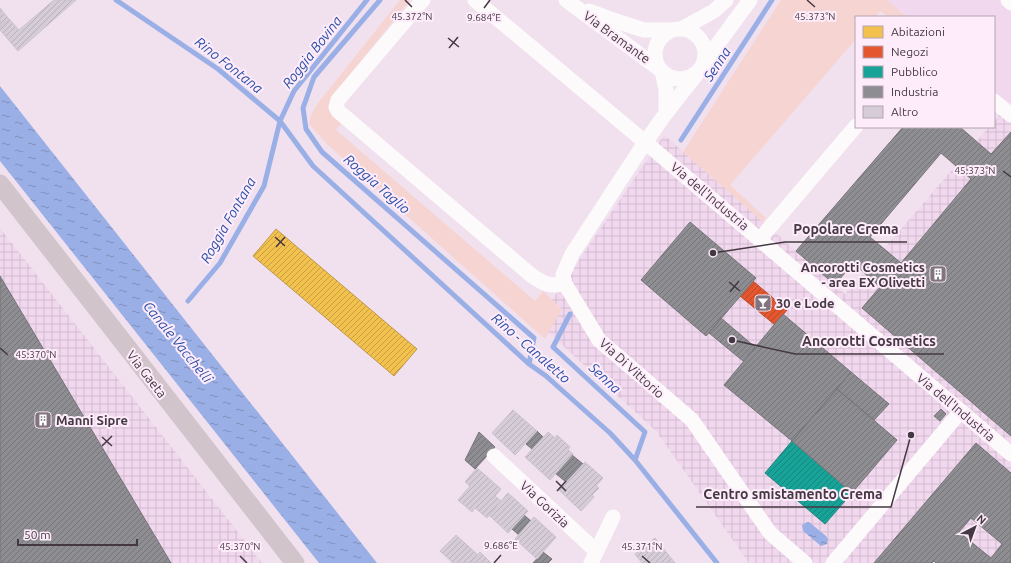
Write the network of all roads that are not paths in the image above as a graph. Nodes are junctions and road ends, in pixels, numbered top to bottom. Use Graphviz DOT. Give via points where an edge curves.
graph roads {
  1 [pos="423,0"];
  2 [pos="475,0"];
  3 [pos="726,0"];
  4 [pos="750,0"];
  5 [pos="1008,0"];
  6 [pos="568,2"];
  7 [pos="1011,3"];
  8 [pos="677,30"];
  9 [pos="701,67"];
  10 [pos="662,71"];
  11 [pos="995,102"];
  12 [pos="666,113"];
  13 [pos="1011,115"];
  14 [pos="855,127"];
  15 [pos="645,142"];
  16 [pos="0,184"];
  17 [pos="760,239"];
  18 [pos="565,284"];
  19 [pos="961,411"];
  20 [pos="1011,454"];
  21 [pos="494,456"];
  22 [pos="613,517"];
  23 [pos="594,557"];
  24 [pos="295,563"];
  25 [pos="805,563"];
  26 [pos="833,563"];
  1 -- 18 [label="street" via="338,100 336,107 532,275 546,284"];
  2 -- 15 [label="street, Via dell'Industria"];
  3 -- 8 [label="street" via="714,11"];
  4 -- 9 [label="street"];
  5 -- 7 [label="street"];
  6 -- 8 [label="street, Via Bramante" via="644,30"];
  6 -- 10 [label="street, Via Bramante"];
  8 -- 9 [label="street" via="689,31 701,41 705,56"];
  8 -- 10 [label="street" via="666,34 656,47 657,64"];
  9 -- 10 [label="street" via="692,76 677,79"];
  9 -- 12 [label="street"];
  10 -- 12 [label="street" via="666,90"];
  11 -- 13 [label="street"];
  12 -- 15 [label="street"];
  14 -- 17 [label="street"];
  15 -- 17 [label="street, Via dell'Industria"];
  15 -- 18 [label="street" via="572,254 563,274"];
  16 -- 24 [label="main road, Via Gaeta"];
  17 -- 19 [label="street, Via dell'Industria"];
  18 -- 25 [label="street, Via Di Vittorio" via="599,340 692,420 770,533"];
  19 -- 20 [label="street, Via dell'Industria"];
  19 -- 26 [label="street"];
  21 -- 23 [label="street, Via Gorizia"];
  22 -- 23 [label="street, Via Gorizia"];
}
